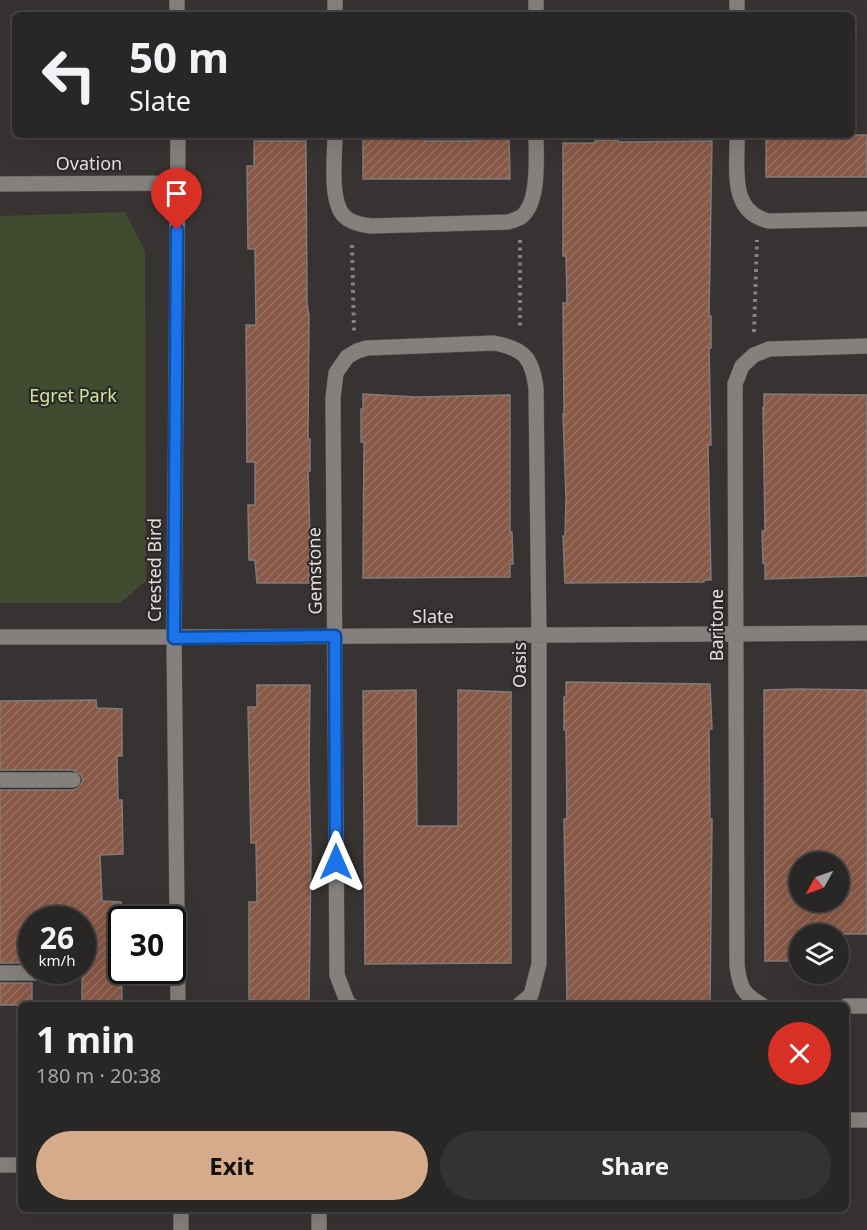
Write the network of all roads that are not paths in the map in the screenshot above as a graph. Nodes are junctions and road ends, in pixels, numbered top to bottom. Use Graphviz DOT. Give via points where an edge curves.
graph roads {
  1 [pos="178,138"];
  2 [pos="335,138"];
  3 [pos="536,138"];
  4 [pos="737,138"];
  5 [pos="178,183"];
  6 [pos="0,184"];
  7 [pos="867,219"];
  8 [pos="867,346"];
  9 [pos="354,353"];
  10 [pos="867,633"];
  11 [pos="736,634"];
  12 [pos="335,636"];
  13 [pos="539,636"];
  14 [pos="0,637"];
  15 [pos="174,638"];
  16 [pos="0,780"];
  17 [pos="73,780"];
  18 [pos="0,973"];
  19 [pos="18,973"];
  20 [pos="178,1002"];
  21 [pos="347,1002"];
  22 [pos="523,1002"];
  23 [pos="756,1002"];
  24 [pos="849,1006"];
  25 [pos="867,1006"];
  26 [pos="849,1120"];
  27 [pos="867,1120"];
  28 [pos="0,1165"];
  29 [pos="18,1165"];
  30 [pos="181,1212"];
  31 [pos="319,1212"];
  32 [pos="181,1230"];
  33 [pos="319,1230"];
  1 -- 5 [label="street, Crested Bird"];
  2 -- 3 [label="street" via="335,193 340,211 352,222 371,226 508,222 520,218 532,200"];
  4 -- 7 [label="street" via="738,187 748,212 758,219"];
  5 -- 6 [label="street, Ovation"];
  5 -- 15 [label="street, Crested Bird"];
  8 -- 11 [label="street, Baritone" via="769,349 742,366 735,384"];
  9 -- 12 [label="street, Gemstone" via="336,374 333,398"];
  9 -- 13 [label="street, Oasis" via="367,348 494,343 513,347 530,365 536,388"];
  10 -- 11 [label="street, Slate"];
  11 -- 13 [label="street, Slate"];
  11 -- 23 [label="street, Baritone" via="737,966 739,984"];
  12 -- 13 [label="street, Slate"];
  12 -- 15 [label="street, Slate"];
  12 -- 21 [label="street, Gemstone" via="336,975"];
  13 -- 22 [label="street, Oasis" via="539,964 531,995"];
  14 -- 15 [label="street, Slate"];
  15 -- 20 [label="street, Crested Bird"];
  16 -- 17 [label="street"];
  18 -- 19 [label="street"];
  24 -- 25 [label="street"];
  26 -- 27 [label="street"];
  28 -- 29 [label="street"];
  30 -- 32 [label="street"];
  31 -- 33 [label="street"];
}
